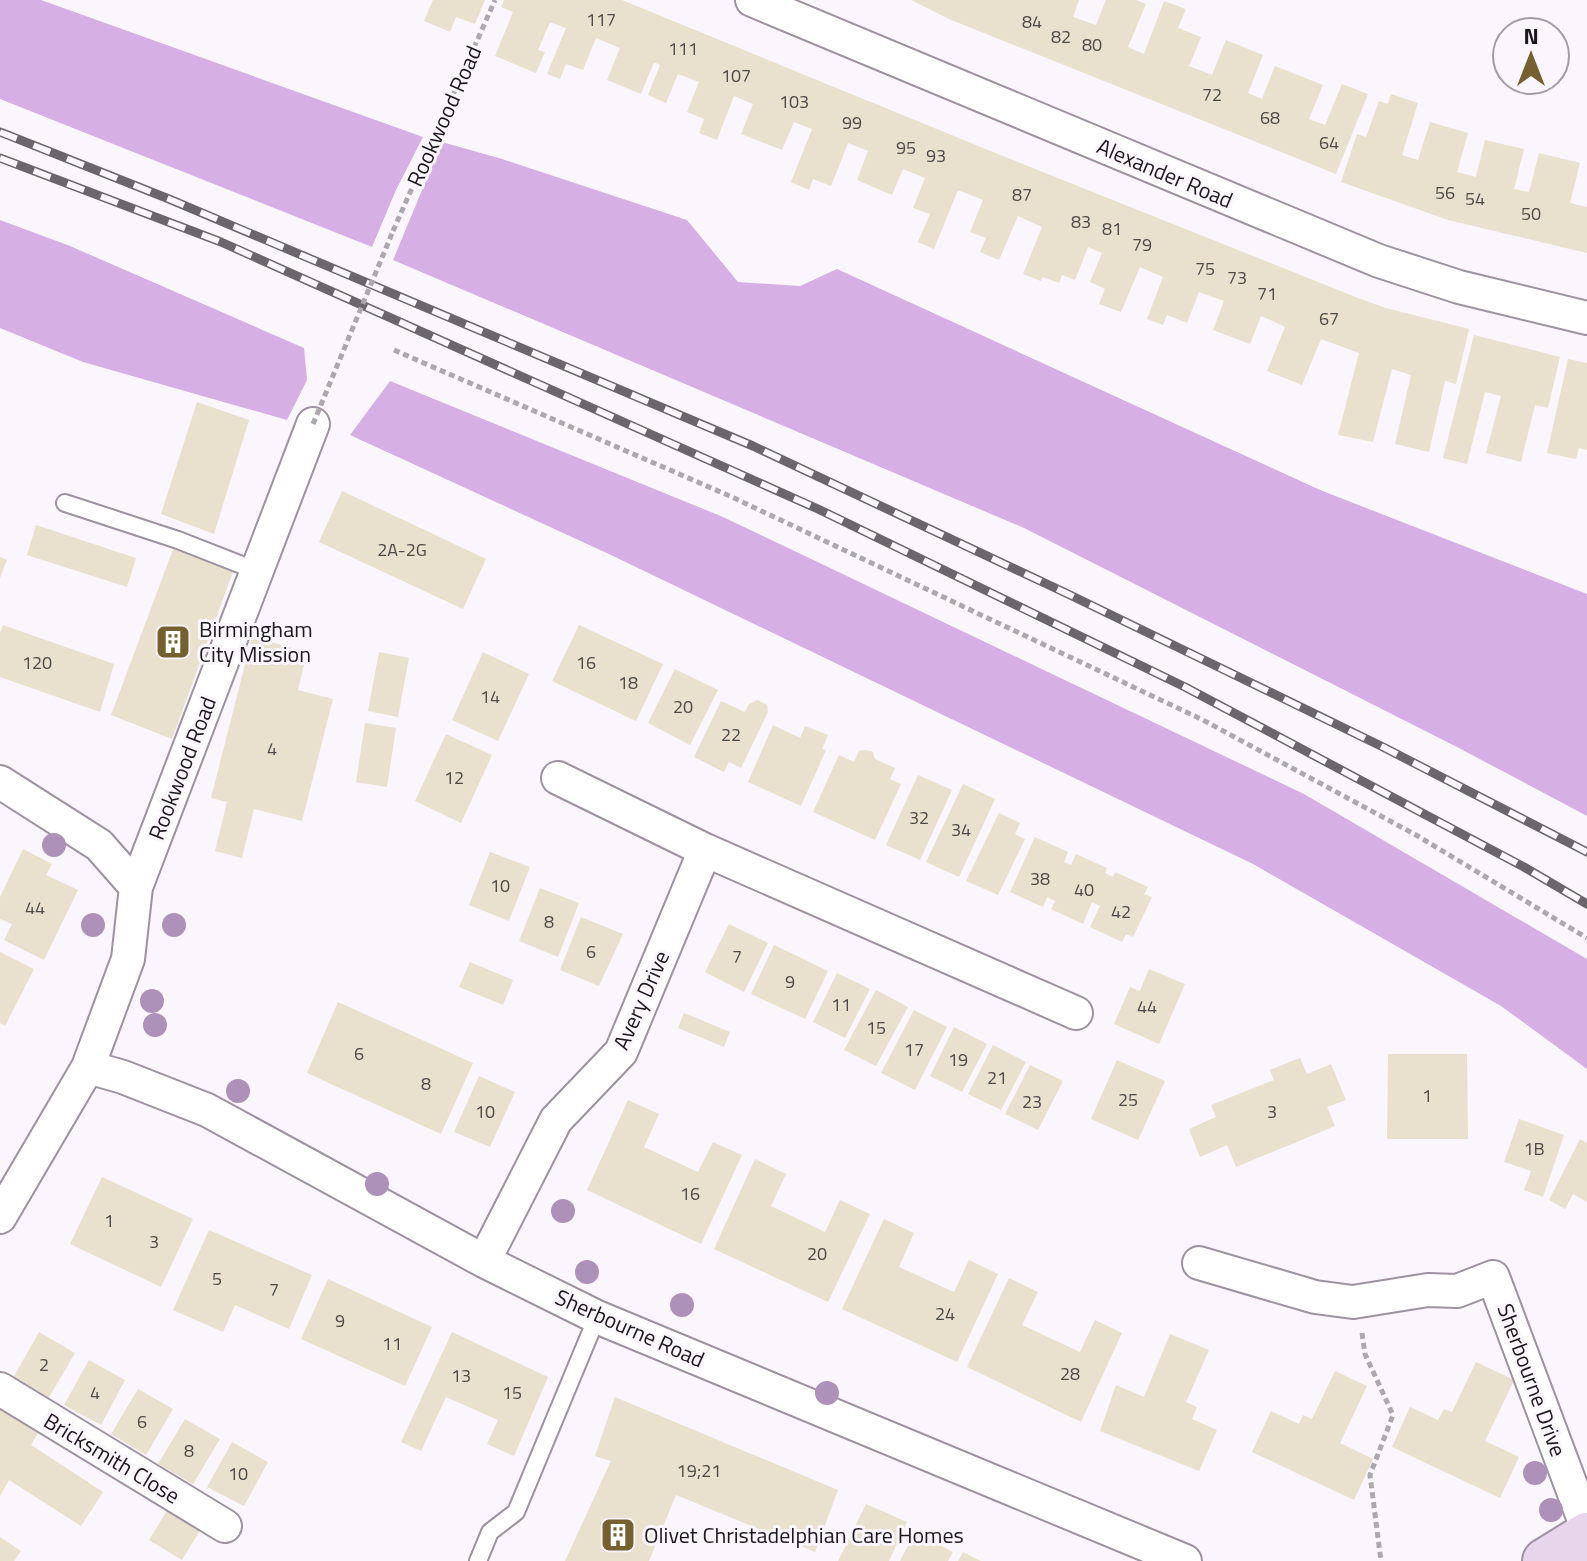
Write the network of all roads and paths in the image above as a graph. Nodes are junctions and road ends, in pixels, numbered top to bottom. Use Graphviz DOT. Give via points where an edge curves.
graph roads {
  1 [pos="495,0"];
  2 [pos="752,0"];
  3 [pos="1587,318"];
  4 [pos="394,350"];
  5 [pos="313,424"];
  6 [pos="65,503"];
  7 [pos="257,571"];
  8 [pos="558,778"];
  9 [pos="0,782"];
  10 [pos="705,850"];
  11 [pos="136,887"];
  12 [pos="1587,938"];
  13 [pos="1076,1013"];
  14 [pos="88,1067"];
  15 [pos="0,1217"];
  16 [pos="484,1261"];
  17 [pos="1199,1263"];
  18 [pos="1353,1302"];
  19 [pos="597,1317"];
  20 [pos="0,1389"];
  21 [pos="225,1526"];
  22 [pos="1587,1528"];
  23 [pos="1587,1535"];
  24 [pos="478,1561"];
  25 [pos="1185,1561"];
  26 [pos="1381,1561"];
  27 [pos="1545,1561"];
  1 -- 5 [label="path, Rookwood Road, bridge"];
  2 -- 3 [label="street, Alexander Road" via="1379,261"];
  4 -- 12 [label="path" via="732,497 1203,720 1416,835"];
  5 -- 7 [label="street, Rookwood Road"];
  6 -- 7 [label="lane"];
  7 -- 11 [label="street, Rookwood Road"];
  8 -- 10 [label="street"];
  9 -- 11 [label="street" via="99,845"];
  10 -- 13 [label="street"];
  10 -- 16 [label="street, Avery Drive" via="621,1052 556,1120"];
  11 -- 14 [label="street, Rookwood Road" via="128,959"];
  14 -- 15 [label="street, Rookwood Road"];
  14 -- 16 [label="street, Sherbourne Road" via="207,1110"];
  16 -- 19 [label="street, Sherbourne Road"];
  17 -- 18 [label="street" via="1315,1297"];
  18 -- 22 [label="street, Sherbourne Drive" via="1428,1290 1457,1291 1493,1277"];
  18 -- 26 [label="path" via="1365,1354 1393,1415 1370,1475"];
  19 -- 24 [label="lane" via="516,1512 490,1532"];
  19 -- 25 [label="street, Sherbourne Road"];
  20 -- 21 [label="street, Bricksmith Close"];
  23 -- 27 [label="main road"];
}
